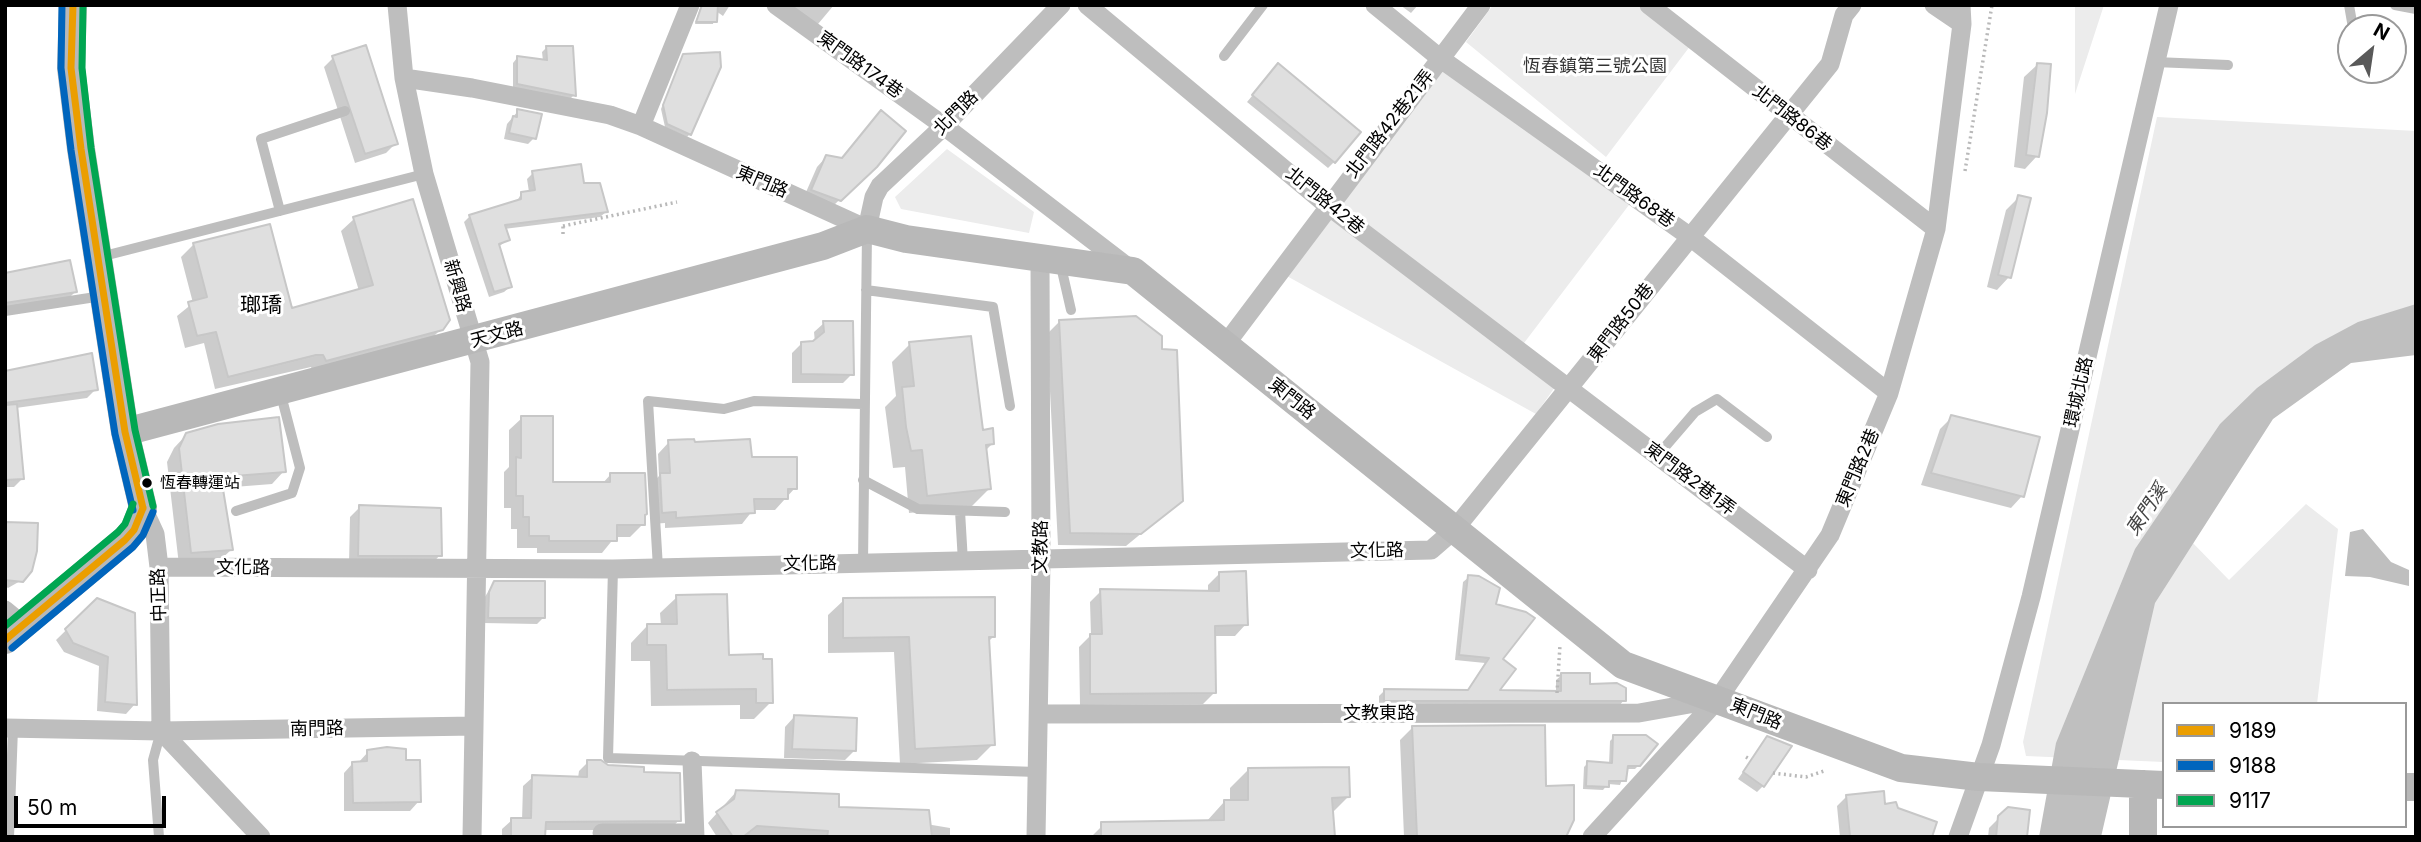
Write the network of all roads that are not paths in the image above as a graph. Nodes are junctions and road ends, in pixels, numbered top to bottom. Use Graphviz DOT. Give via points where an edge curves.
graph roads {
  1 [pos="73,5"];
  2 [pos="397,5"];
  3 [pos="690,5"];
  4 [pos="776,5"];
  5 [pos="1061,5"];
  6 [pos="1087,5"];
  7 [pos="1263,5"];
  8 [pos="1375,5"];
  9 [pos="1481,5"];
  10 [pos="1649,5"];
  11 [pos="1852,5"];
  12 [pos="1934,5"];
  13 [pos="2169,5"];
  14 [pos="2395,5"];
  15 [pos="2416,9"];
  16 [pos="1962,15"];
  17 [pos="1224,56"];
  18 [pos="1441,58"];
  19 [pos="2155,62"];
  20 [pos="2228,65"];
  21 [pos="404,78"];
  22 [pos="345,111"];
  23 [pos="1788,115"];
  24 [pos="642,126"];
  25 [pos="944,126"];
  26 [pos="424,174"];
  27 [pos="1328,205"];
  28 [pos="280,211"];
  29 [pos="867,229"];
  30 [pos="1936,229"];
  31 [pos="1689,236"];
  32 [pos="99,257"];
  33 [pos="1050,260"];
  34 [pos="1133,271"];
  35 [pos="866,290"];
  36 [pos="106,295"];
  37 [pos="1071,310"];
  38 [pos="5,311"];
  39 [pos="472,342"];
  40 [pos="1225,345"];
  41 [pos="1571,388"];
  42 [pos="280,390"];
  43 [pos="1889,393"];
  44 [pos="863,404"];
  45 [pos="1010,406"];
  46 [pos="125,432"];
  47 [pos="1768,437"];
  48 [pos="1658,455"];
  49 [pos="863,480"];
  50 [pos="143,508"];
  51 [pos="236,511"];
  52 [pos="960,511"];
  53 [pos="1005,512"];
  54 [pos="1454,530"];
  55 [pos="1041,561"];
  56 [pos="962,562"];
  57 [pos="863,563"];
  58 [pos="159,567"];
  59 [pos="658,568"];
  60 [pos="613,569"];
  61 [pos="477,570"];
  62 [pos="1808,570"];
  63 [pos="11,625"];
  64 [pos="1718,699"];
  65 [pos="1039,714"];
  66 [pos="474,726"];
  67 [pos="9,728"];
  68 [pos="161,732"];
  69 [pos="692,761"];
  70 [pos="1037,772"];
  71 [pos="1979,777"];
  72 [pos="2144,784"];
  73 [pos="602,831"];
  74 [pos="694,835"];
  75 [pos="9,837"];
  76 [pos="159,837"];
  77 [pos="261,837"];
  78 [pos="472,837"];
  79 [pos="1036,837"];
  80 [pos="1592,837"];
  81 [pos="1958,837"];
  82 [pos="2143,837"];
  1 -- 32 [label="main road, 中正路" via="71,68"];
  2 -- 21 [label="street, 新興路"];
  3 -- 24 [label="street"];
  4 -- 25 [label="street, 東門路174巷"];
  5 -- 25 [label="street, 北門路"];
  6 -- 27 [label="street, 北門路42巷"];
  7 -- 17 [label="lane"];
  8 -- 18 [label="street, 北門路68巷"];
  9 -- 18 [label="street, 北門路42巷21弄"];
  10 -- 23 [label="street, 北門路86巷"];
  11 -- 23 [label="street, 東門路50巷" via="1844,15 1830,64"];
  12 -- 16 [label="street"];
  13 -- 19 [label="street, 環城北路"];
  14 -- 15 [label="lane"];
  16 -- 30 [label="street, 東門路2巷"];
  18 -- 27 [label="street, 北門路42巷21弄"];
  18 -- 31 [label="street, 北門路68巷"];
  19 -- 20 [label="lane"];
  19 -- 71 [label="street, 環城北路" via="2031,597"];
  21 -- 24 [label="street, 東門路" via="546,101"];
  21 -- 26 [label="street, 新興路"];
  22 -- 28 [label="lane" via="261,139"];
  23 -- 30 [label="street, 北門路86巷"];
  23 -- 31 [label="street, 東門路50巷"];
  24 -- 29 [label="street, 東門路"];
  25 -- 29 [label="street, 北門路" via="880,186"];
  25 -- 34 [label="street, 東門路174巷"];
  26 -- 28 [label="lane"];
  26 -- 39 [label="street, 新興路"];
  27 -- 40 [label="street, 北門路42巷21弄"];
  27 -- 41 [label="street, 北門路42巷"];
  28 -- 32 [label="lane"];
  29 -- 33 [label="main road, 東門路"];
  29 -- 35 [label="lane"];
  29 -- 39 [label="main road, 天文路" via="823,246"];
  30 -- 43 [label="street, 東門路2巷"];
  31 -- 41 [label="street, 東門路50巷"];
  31 -- 43 [label="street, 北門路68巷"];
  32 -- 36 [label="main road, 中正路"];
  33 -- 34 [label="main road, 東門路"];
  33 -- 37 [label="lane"];
  33 -- 55 [label="street, 文教路"];
  34 -- 40 [label="main road, 東門路"];
  35 -- 44 [label="lane"];
  35 -- 45 [label="lane" via="993,307"];
  36 -- 38 [label="lane"];
  36 -- 46 [label="main road, 中正路"];
  39 -- 42 [label="main road, 天文路"];
  39 -- 61 [label="street, 新興路" via="480,362"];
  40 -- 54 [label="main road, 東門路"];
  41 -- 48 [label="street, 東門路2巷1弄"];
  41 -- 54 [label="street, 東門路50巷"];
  42 -- 46 [label="main road, 天文路"];
  42 -- 51 [label="lane" via="300,468 292,493"];
  43 -- 62 [label="street, 東門路2巷" via="1830,535"];
  44 -- 49 [label="lane"];
  44 -- 59 [label="lane" via="754,401 724,409 648,401"];
  46 -- 50 [label="main road, 中正路"];
  47 -- 48 [label="lane" via="1717,399 1695,412"];
  48 -- 62 [label="street, 東門路2巷1弄"];
  49 -- 52 [label="lane" via="918,509"];
  49 -- 57 [label="lane"];
  50 -- 58 [label="street, 中正路" via="155,534"];
  50 -- 63 [label="main road" via="125,540"];
  52 -- 53 [label="lane"];
  52 -- 56 [label="lane"];
  54 -- 55 [label="street, 文化路" via="1431,550"];
  54 -- 64 [label="main road, 東門路" via="1623,665"];
  55 -- 56 [label="street, 文化路"];
  55 -- 65 [label="street, 文教路"];
  56 -- 57 [label="street, 文化路"];
  57 -- 59 [label="street, 文化路"];
  58 -- 61 [label="street, 文化路"];
  58 -- 68 [label="street, 中正路"];
  59 -- 60 [label="street, 文化路"];
  60 -- 61 [label="street, 文化路"];
  60 -- 69 [label="lane" via="608,758"];
  61 -- 66 [label="street"];
  62 -- 64 [label="street, 東門路2巷"];
  64 -- 65 [label="street, 文教東路" via="1639,713"];
  64 -- 71 [label="main road, 東門路" via="1901,768"];
  64 -- 80 [label="street, 東門路2巷"];
  65 -- 70 [label="street, 文教路"];
  66 -- 68 [label="street, 南門路"];
  66 -- 78 [label="street"];
  67 -- 68 [label="street, 南門路"];
  67 -- 75 [label="lane"];
  68 -- 76 [label="lane" via="153,760"];
  68 -- 77 [label="street"];
  69 -- 70 [label="lane"];
  69 -- 74 [label="street"];
  70 -- 79 [label="street, 文教路"];
  71 -- 72 [label="main road, 東門路"];
  71 -- 81 [label="street, 環城北路"];
  72 -- 82 [label="main road"];
  73 -- 74 [label="street"];
}
